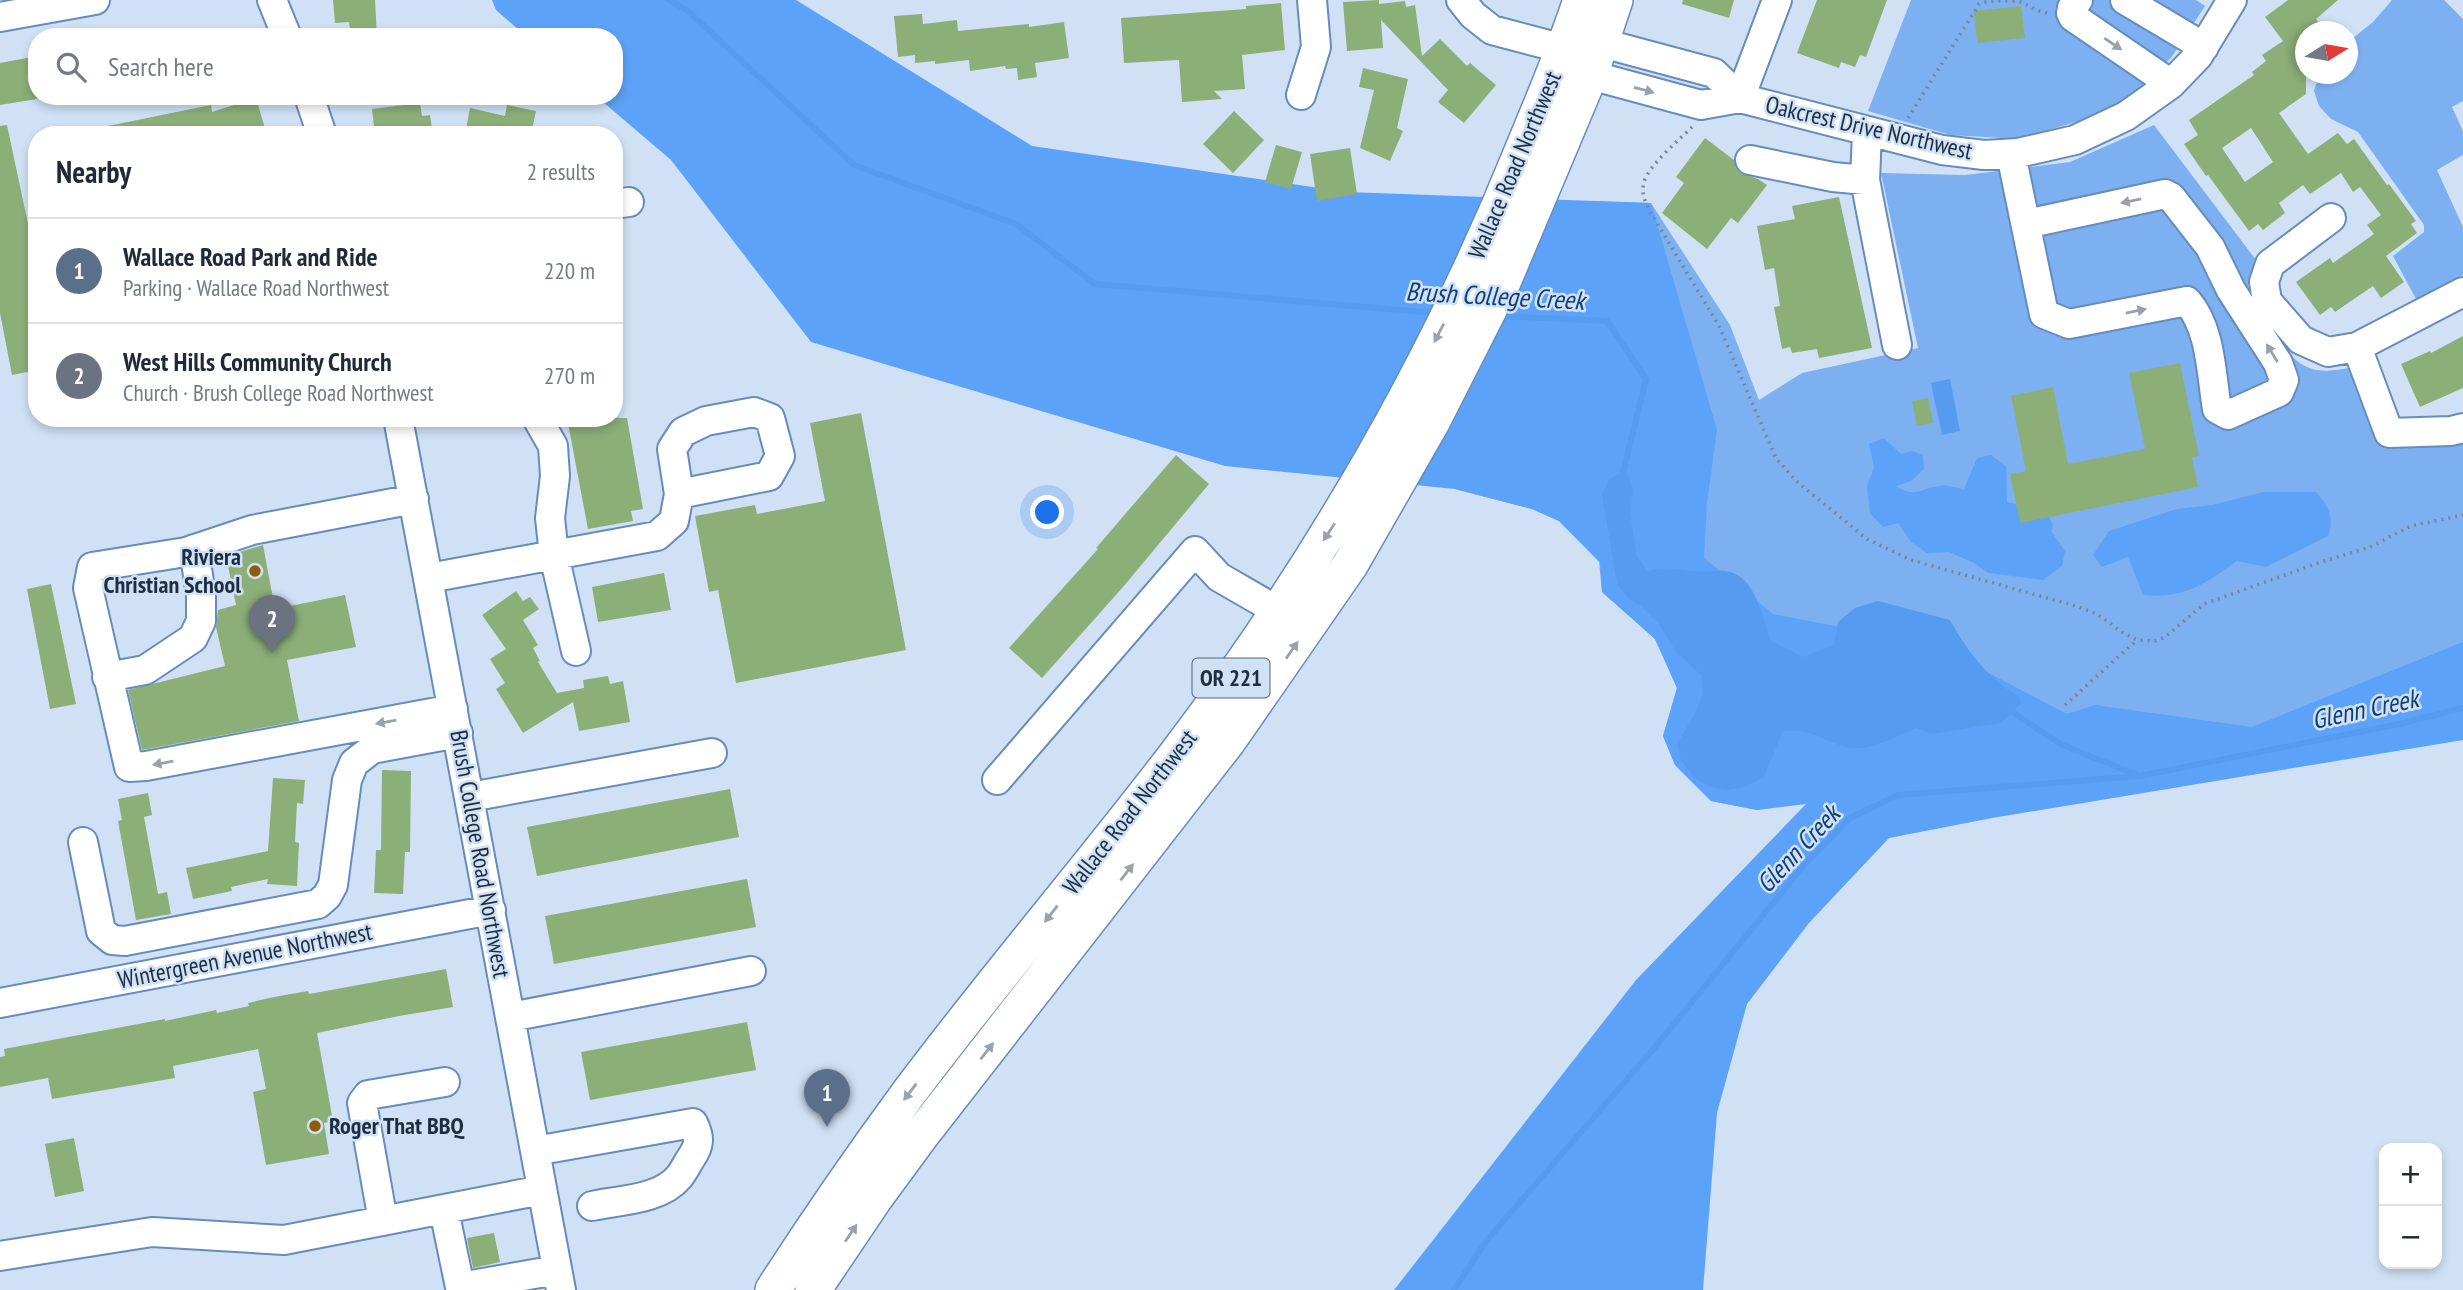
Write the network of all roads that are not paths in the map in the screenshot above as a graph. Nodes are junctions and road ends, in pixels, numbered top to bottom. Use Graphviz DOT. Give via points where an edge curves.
graph roads {
  1 [pos="95,0"];
  2 [pos="272,0"];
  3 [pos="1312,0"];
  4 [pos="1461,0"];
  5 [pos="1581,0"];
  6 [pos="1615,0"];
  7 [pos="1777,0"];
  8 [pos="2125,0"];
  9 [pos="2232,0"];
  10 [pos="2074,7"];
  11 [pos="0,18"];
  12 [pos="283,28"];
  13 [pos="1602,43"];
  14 [pos="2204,47"];
  15 [pos="1564,49"];
  16 [pos="1590,75"];
  17 [pos="2171,84"];
  18 [pos="1301,96"];
  19 [pos="1740,98"];
  20 [pos="312,105"];
  21 [pos="318,126"];
  22 [pos="1867,132"];
  23 [pos="2011,154"];
  24 [pos="1750,160"];
  25 [pos="1865,180"];
  26 [pos="2331,218"];
  27 [pos="2026,224"];
  28 [pos="2231,290"];
  29 [pos="2463,292"];
  30 [pos="2187,301"];
  31 [pos="1897,345"];
  32 [pos="2357,347"];
  33 [pos="400,427"];
  34 [pos="542,427"];
  35 [pos="2463,428"];
  36 [pos="679,495"];
  37 [pos="414,499"];
  38 [pos="194,549"];
  39 [pos="554,555"];
  40 [pos="429,578"];
  41 [pos="1278,611"];
  42 [pos="576,652"];
  43 [pos="107,677"];
  44 [pos="456,721"];
  45 [pos="712,753"];
  46 [pos="997,780"];
  47 [pos="470,797"];
  48 [pos="83,842"];
  49 [pos="491,910"];
  50 [pos="751,971"];
  51 [pos="0,1003"];
  52 [pos="510,1017"];
  53 [pos="445,1082"];
  54 [pos="535,1151"];
  55 [pos="542,1190"];
  56 [pos="592,1206"];
  57 [pos="444,1210"];
  58 [pos="383,1222"];
  59 [pos="0,1256"];
  60 [pos="559,1280"];
  61 [pos="773,1290"];
  62 [pos="813,1290"];
  1 -- 11 [label="street"];
  2 -- 12 [label="street"];
  3 -- 18 [label="street" via="1316,47"];
  4 -- 15 [label="street" via="1492,30"];
  5 -- 15 [label="main road, Wallace Road Northwest / OR 221"];
  6 -- 13 [label="main road, Wallace Road Northwest / OR 221"];
  7 -- 19 [label="street"];
  8 -- 14 [label="street"];
  9 -- 14 [label="street, Oakcrest Drive Northwest"];
  10 -- 17 [label="street, one-way" via="2073,18"];
  13 -- 15 [label="street, Oakcrest Drive Northwest"];
  13 -- 16 [label="main road, Wallace Road Northwest / OR 221"];
  13 -- 19 [label="street, Oakcrest Drive Northwest" via="1714,73"];
  14 -- 17 [label="street, Oakcrest Drive Northwest"];
  15 -- 16 [label="street"];
  15 -- 41 [label="main road, Wallace Road Northwest / OR 221, one-way" via="1474,264 1408,395"];
  16 -- 19 [label="street, Oakcrest Drive Northwest, one-way" via="1702,105"];
  62 -- 16 [label="main road, Wallace Road Northwest / OR 221, one-way" via="922,1134 1228,741 1350,565 1471,349 1537,206"];
  17 -- 23 [label="street, Oakcrest Drive Northwest" via="2126,116 2075,140"];
  19 -- 22 [label="street, Oakcrest Drive Northwest"];
  20 -- 21 [label="street"];
  22 -- 23 [label="street, Oakcrest Drive Northwest" via="1942,150"];
  22 -- 25 [label="street"];
  23 -- 27 [label="street"];
  24 -- 25 [label="street"];
  25 -- 31 [label="street"];
  26 -- 32 [label="street" via="2270,264 2264,282 2266,301 2301,340 2328,352"];
  28 -- 27 [label="street, one-way" via="2210,247 2165,194"];
  27 -- 30 [label="street, one-way" via="2044,314 2069,324"];
  28 -- 30 [label="street"];
  30 -- 28 [label="street, one-way" via="2203,327 2217,409 2228,415 2278,392 2284,380"];
  29 -- 32 [label="street"];
  32 -- 35 [label="street" via="2389,433"];
  33 -- 37 [label="street, Brush College Road Northwest"];
  34 -- 39 [label="street" via="554,446 550,518"];
  36 -- 39 [label="street" via="674,521 657,536"];
  37 -- 38 [label="street" via="252,530"];
  37 -- 40 [label="street, Brush College Road Northwest"];
  38 -- 43 [label="street" via="201,621 193,638 145,670"];
  38 -- 43 [label="street" via="92,567 88,588"];
  39 -- 40 [label="street"];
  39 -- 42 [label="street"];
  40 -- 44 [label="street, Brush College Road Northwest"];
  41 -- 46 [label="street" via="1219,577 1195,551"];
  41 -- 61 [label="main road, Wallace Road Northwest / OR 221, one-way" via="1176,755 909,1093"];
  44 -- 43 [label="street, one-way" via="128,767"];
  44 -- 47 [label="street, Brush College Road Northwest"];
  44 -- 48 [label="street" via="372,749 354,763 347,779 333,885 318,904 112,940 102,931"];
  45 -- 47 [label="street"];
  47 -- 49 [label="street, Brush College Road Northwest"];
  49 -- 51 [label="street, Wintergreen Avenue Northwest"];
  49 -- 52 [label="street, Brush College Road Northwest"];
  50 -- 52 [label="street"];
  52 -- 54 [label="street, Brush College Road Northwest"];
  53 -- 58 [label="street" via="368,1095 362,1103"];
  54 -- 55 [label="street, Brush College Road Northwest"];
  54 -- 56 [label="street" via="693,1123 699,1134 698,1148 679,1178 650,1195"];
  55 -- 57 [label="street"];
  55 -- 60 [label="street, Brush College Road Northwest"];
  57 -- 58 [label="street"];
  57 -- 60 [label="street" via="460,1287"];
  58 -- 59 [label="street" via="284,1240 152,1232"];
}
